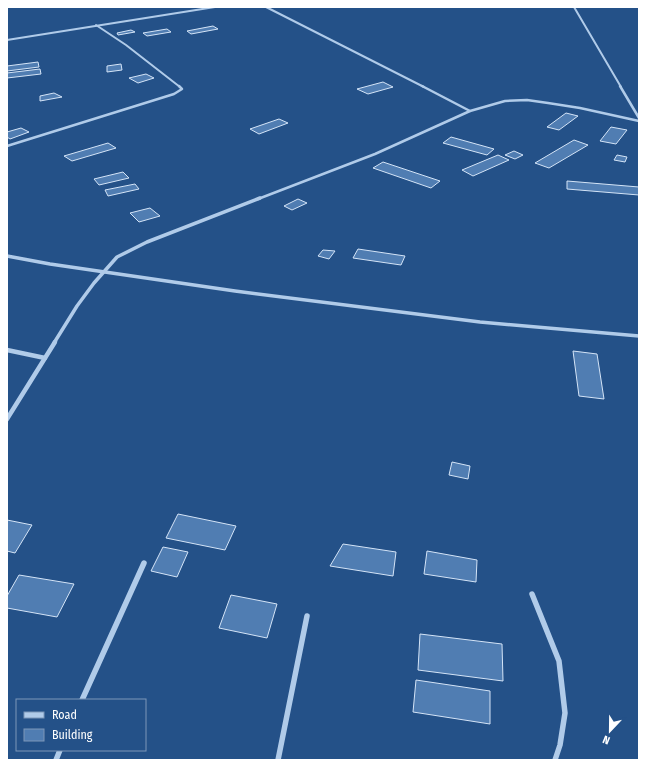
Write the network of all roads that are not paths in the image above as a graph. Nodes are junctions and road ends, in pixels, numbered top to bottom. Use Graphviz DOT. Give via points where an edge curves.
graph roads {
  1 [pos="215,7"];
  2 [pos="266,7"];
  3 [pos="574,7"];
  4 [pos="96,25"];
  5 [pos="7,40"];
  6 [pos="470,111"];
  7 [pos="639,120"];
  8 [pos="7,146"];
  9 [pos="7,256"];
  10 [pos="103,272"];
  11 [pos="639,336"];
  12 [pos="7,350"];
  13 [pos="45,358"];
  14 [pos="7,419"];
  15 [pos="144,563"];
  16 [pos="532,594"];
  17 [pos="307,616"];
  18 [pos="82,699"];
  19 [pos="278,760"];
  20 [pos="555,760"];
  1 -- 4 [label="street"];
  2 -- 6 [label="street"];
  3 -- 7 [label="street"];
  4 -- 5 [label="street"];
  4 -- 8 [label="street" via="182,88 174,94"];
  6 -- 7 [label="street" via="505,101 527,100"];
  6 -- 10 [label="street" via="375,154 147,242 117,257"];
  9 -- 10 [label="street"];
  10 -- 11 [label="street" via="480,322"];
  10 -- 13 [label="street" via="77,306"];
  12 -- 13 [label="street"];
  13 -- 14 [label="street"];
  15 -- 18 [label="street"];
  16 -- 20 [label="street" via="559,661 565,713"];
  17 -- 19 [label="street"];
}
